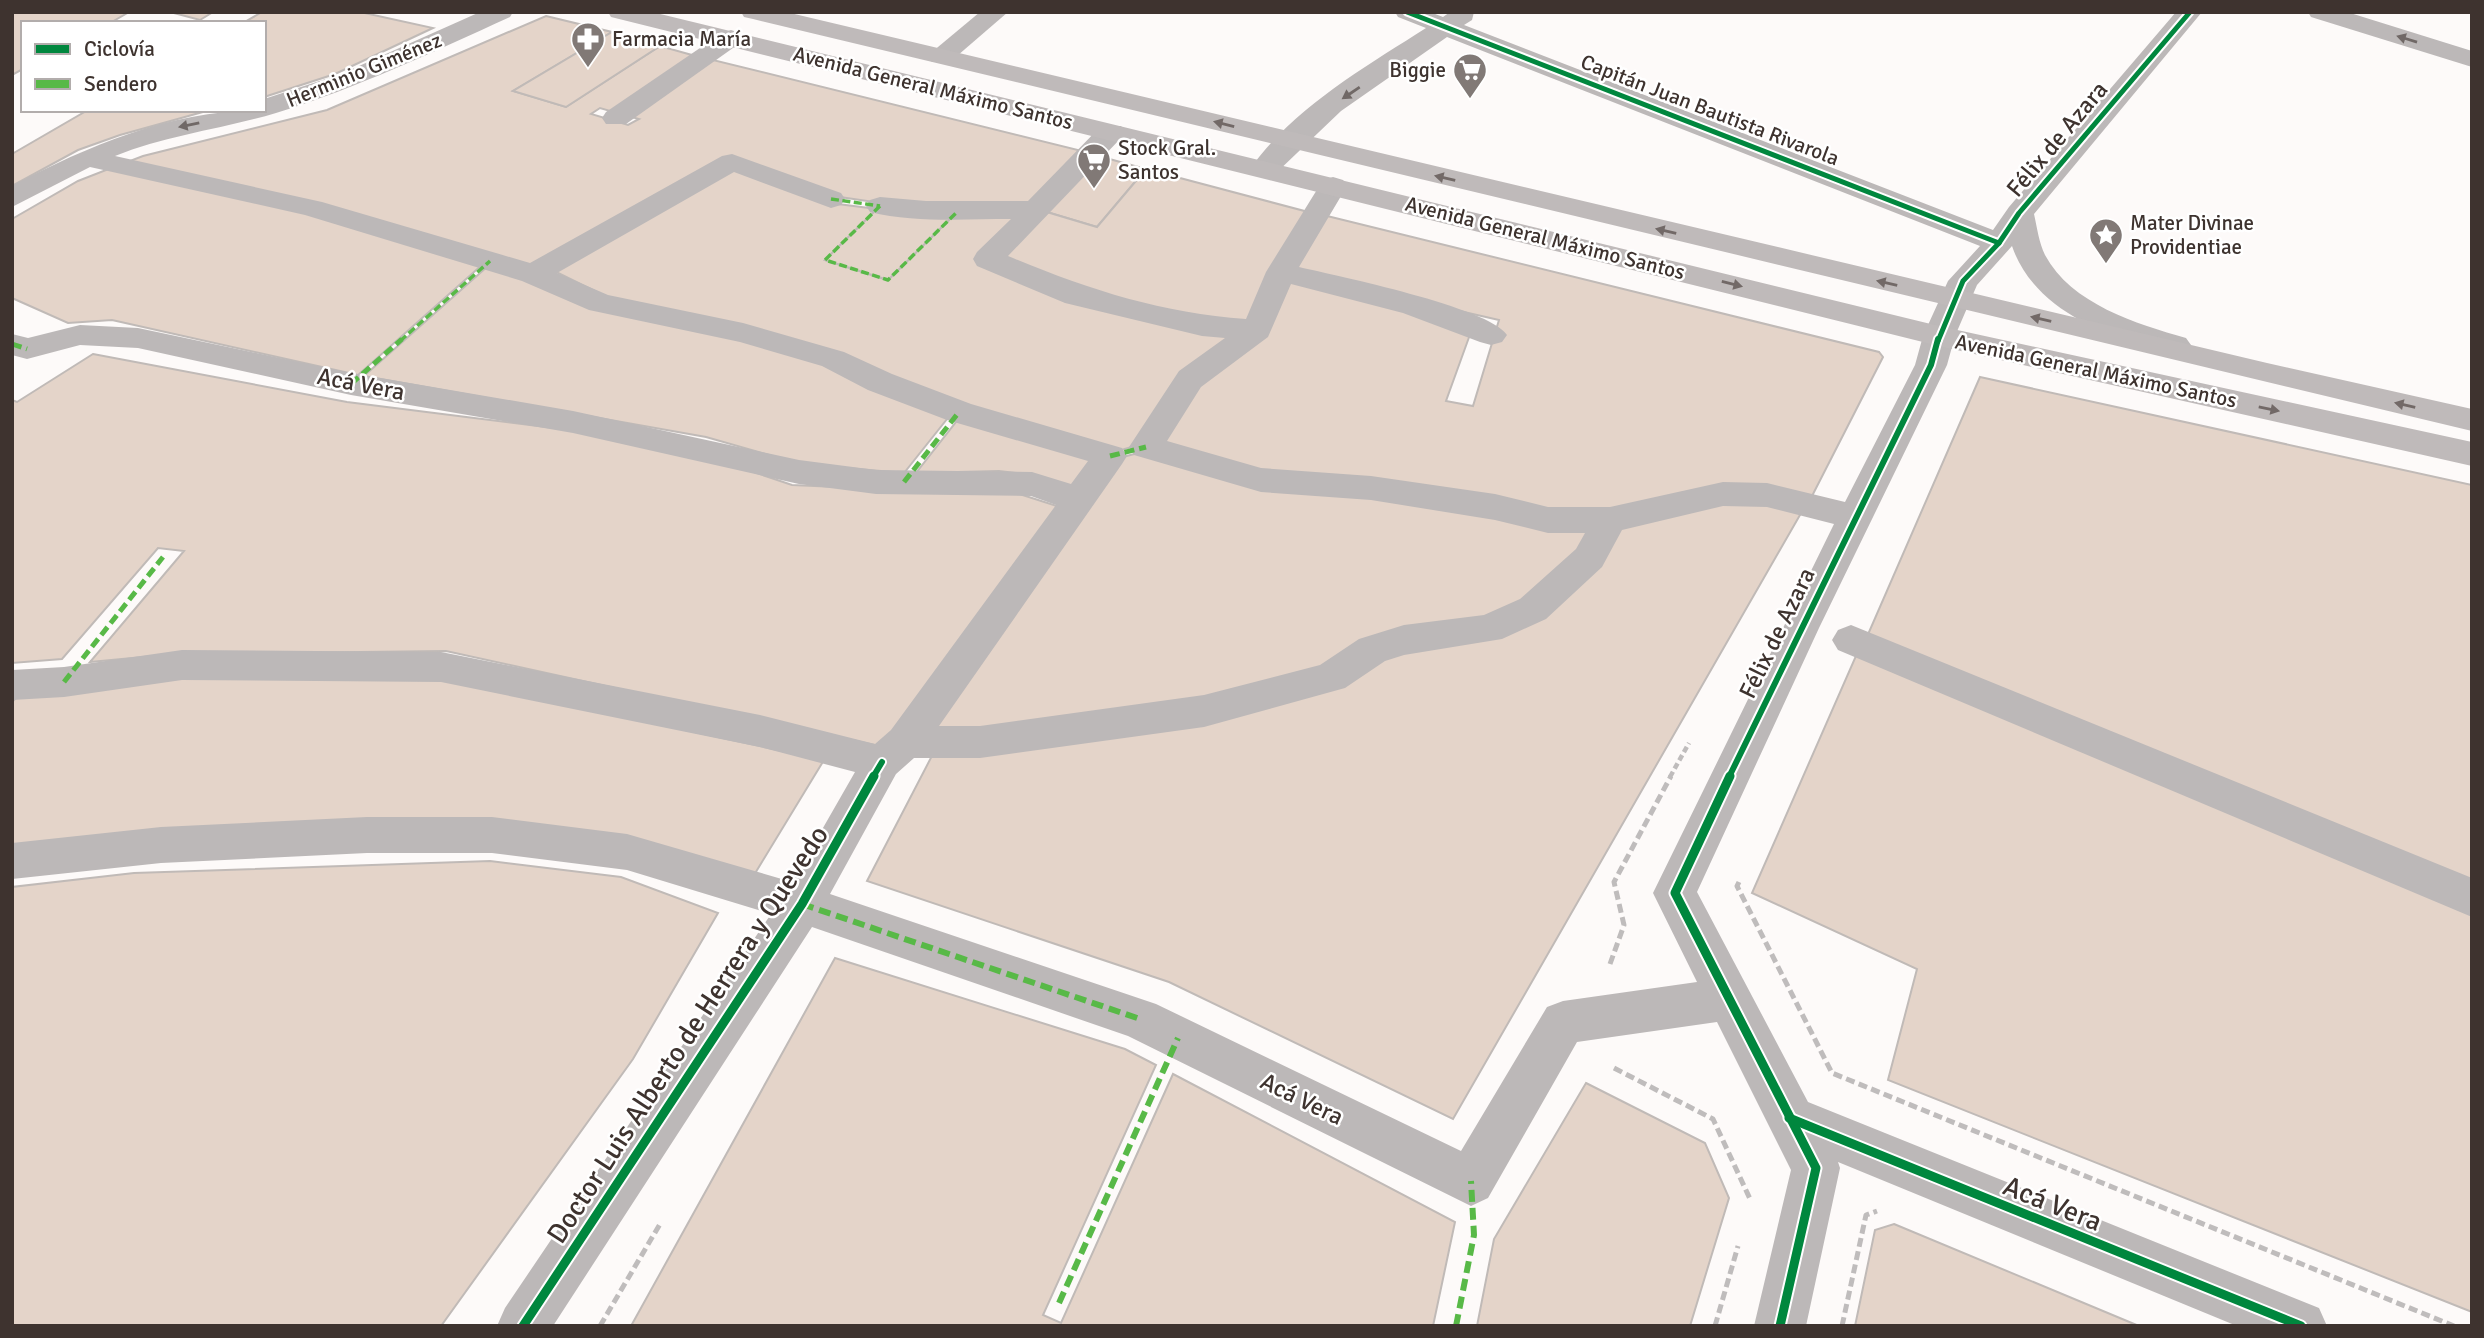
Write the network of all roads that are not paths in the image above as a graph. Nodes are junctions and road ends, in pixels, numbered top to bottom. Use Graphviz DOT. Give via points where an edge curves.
graph roads {
  1 [pos="501,12"];
  2 [pos="620,12"];
  3 [pos="753,12"];
  4 [pos="996,12"];
  5 [pos="1407,12"];
  6 [pos="2190,12"];
  7 [pos="2320,12"];
  8 [pos="1457,20"];
  9 [pos="731,38"];
  10 [pos="941,57"];
  11 [pos="2472,59"];
  12 [pos="266,107"];
  13 [pos="248,112"];
  14 [pos="615,117"];
  15 [pos="1111,132"];
  16 [pos="1288,140"];
  17 [pos="86,158"];
  18 [pos="1264,169"];
  19 [pos="1333,186"];
  20 [pos="12,198"];
  21 [pos="831,199"];
  22 [pos="880,206"];
  23 [pos="1037,210"];
  24 [pos="2019,213"];
  25 [pos="1999,243"];
  26 [pos="1281,272"];
  27 [pos="533,274"];
  28 [pos="1954,299"];
  29 [pos="1257,330"];
  30 [pos="1491,335"];
  31 [pos="1939,336"];
  32 [pos="19,346"];
  33 [pos="2267,374"];
  34 [pos="2472,420"];
  35 [pos="2472,454"];
  36 [pos="1080,499"];
  37 [pos="1855,518"];
  38 [pos="1610,520"];
  39 [pos="1851,640"];
  40 [pos="14,687"];
  41 [pos="894,752"];
  42 [pos="12,861"];
  43 [pos="2472,898"];
  44 [pos="802,904"];
  45 [pos="1728,999"];
  46 [pos="1789,1118"];
  47 [pos="523,1326"];
  48 [pos="1780,1326"];
  49 [pos="2301,1326"];
  1 -- 12 [label="street, Herminio Giménez" via="350,80"];
  2 -- 9 [label="main road, Avenida General Máximo Santos"];
  3 -- 10 [label="main road, Avenida General Máximo Santos"];
  4 -- 10 [label="street"];
  5 -- 8 [label="street, Capitán Juan Bautista Rivarola"];
  6 -- 24 [label="street, Félix de Azara"];
  11 -- 7 [label="street, one-way"];
  8 -- 16 [label="street, one-way"];
  8 -- 25 [label="street, Capitán Juan Bautista Rivarola"];
  9 -- 14 [label="street"];
  9 -- 15 [label="main road, Avenida General Máximo Santos"];
  16 -- 10 [label="main road, Avenida General Máximo Santos, one-way"];
  13 -- 17 [label="street, Herminio Giménez, one-way" via="128,141"];
  15 -- 18 [label="main road, Avenida General Máximo Santos"];
  15 -- 23 [label="street"];
  16 -- 18 [label="street"];
  28 -- 16 [label="main road, Avenida General Máximo Santos, one-way"];
  17 -- 20 [label="street, Herminio Giménez"];
  17 -- 27 [label="street" via="312,208"];
  18 -- 19 [label="main road, Avenida General Máximo Santos"];
  19 -- 26 [label="street"];
  19 -- 31 [label="main road, Avenida General Máximo Santos, one-way"];
  21 -- 27 [label="street" via="732,162"];
  22 -- 23 [label="street"];
  23 -- 29 [label="street" via="988,259 1076,296 1202,326"];
  24 -- 25 [label="street, Félix de Azara"];
  24 -- 33 [label="street" via="2032,258 2051,282 2091,313 2132,332 2235,359"];
  25 -- 28 [label="street, Félix de Azara" via="1963,281"];
  26 -- 29 [label="street"];
  26 -- 30 [label="street" via="1381,297"];
  27 -- 36 [label="street, Doctor Luis Alberto de Herrera y Quevedo" via="600,303 743,333 833,359 959,412 1110,456"];
  28 -- 31 [label="street, Félix de Azara"];
  33 -- 28 [label="main road, Avenida General Máximo Santos, one-way"];
  29 -- 38 [label="street" via="1189,379 1146,447 1261,480 1371,488 1548,520"];
  31 -- 35 [label="main road, Avenida General Máximo Santos, one-way"];
  31 -- 37 [label="street, Félix de Azara" via="1931,365"];
  32 -- 36 [label="street, Acá Vera" via="80,335 138,338 824,475 876,482 1032,484"];
  34 -- 33 [label="main road, Avenida General Máximo Santos, one-way"];
  36 -- 41 [label="street, Doctor Luis Alberto de Herrera y Quevedo"];
  37 -- 38 [label="street" via="1767,495 1723,494"];
  37 -- 45 [label="street, Félix de Azara" via="1675,893"];
  38 -- 41 [label="street" via="1590,558 1543,601 1489,629 1404,640 1372,650 1331,677 1204,711"];
  39 -- 43 [label="street"];
  40 -- 41 [label="street" via="182,666 440,667"];
  41 -- 44 [label="street, Doctor Luis Alberto de Herrera y Quevedo"];
  42 -- 44 [label="street, Acá Vera" via="161,845 367,835 492,835 627,852"];
  44 -- 45 [label="street, Acá Vera" via="1140,1019 1471,1181 1563,1023"];
  44 -- 47 [label="street, Doctor Luis Alberto de Herrera y Quevedo"];
  45 -- 46 [label="street, Félix de Azara"];
  46 -- 48 [label="street, Félix de Azara" via="1816,1168"];
  46 -- 49 [label="street, Acá Vera"];
}
